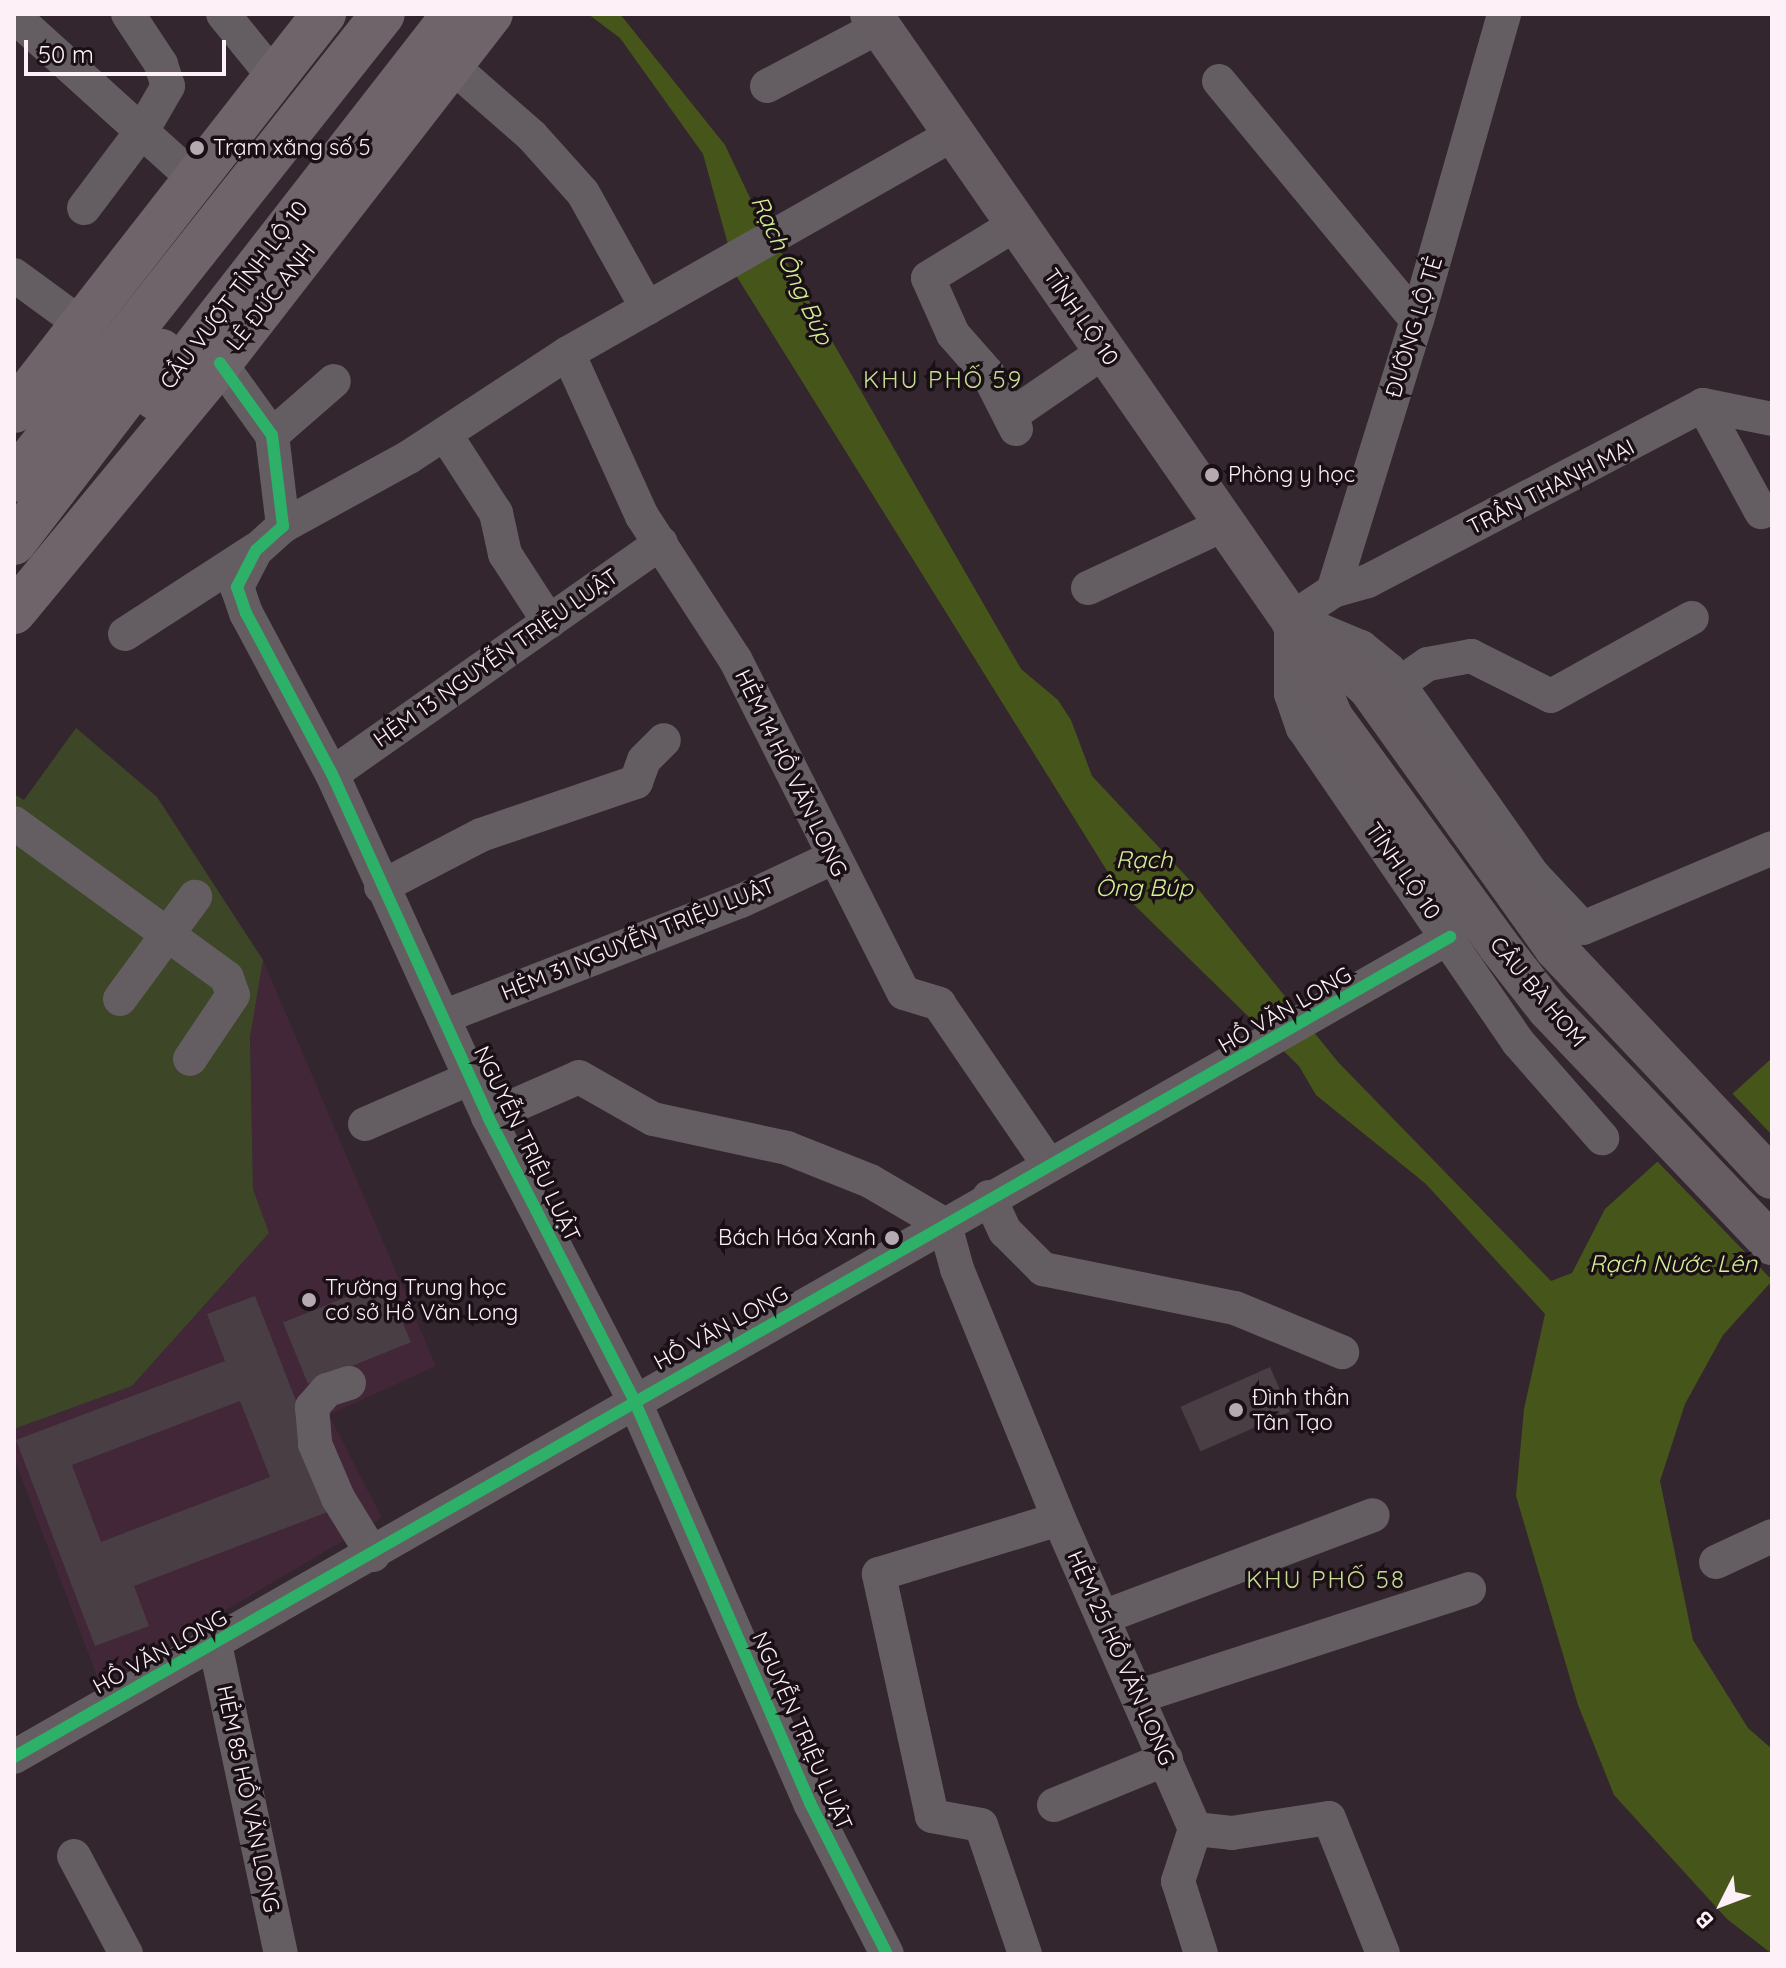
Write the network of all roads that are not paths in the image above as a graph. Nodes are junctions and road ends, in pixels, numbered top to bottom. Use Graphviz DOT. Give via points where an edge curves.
graph roads {
  1 [pos="128,14"];
  2 [pos="223,14"];
  3 [pos="324,14"];
  4 [pos="346,14"];
  5 [pos="383,14"];
  6 [pos="423,14"];
  7 [pos="454,14"];
  8 [pos="491,14"];
  9 [pos="1504,14"];
  10 [pos="14,16"];
  11 [pos="875,21"];
  12 [pos="452,66"];
  13 [pos="274,77"];
  14 [pos="1219,81"];
  15 [pos="767,86"];
  16 [pos="142,131"];
  17 [pos="954,134"];
  18 [pos="193,178"];
  19 [pos="84,208"];
  20 [pos="1016,224"];
  21 [pos="14,275"];
  22 [pos="647,308"];
  23 [pos="1417,320"];
  24 [pos="81,324"];
  25 [pos="1105,351"];
  26 [pos="568,353"];
  27 [pos="220,363"];
  28 [pos="334,381"];
  29 [pos="1703,405"];
  30 [pos="14,411"];
  31 [pos="1772,419"];
  32 [pos="445,434"];
  33 [pos="272,435"];
  34 [pos="14,438"];
  35 [pos="14,480"];
  36 [pos="1761,512"];
  37 [pos="1225,524"];
  38 [pos="283,526"];
  39 [pos="14,543"];
  40 [pos="661,543"];
  41 [pos="256,550"];
  42 [pos="14,575"];
  43 [pos="1088,588"];
  44 [pos="1333,591"];
  45 [pos="14,612"];
  46 [pos="1692,618"];
  47 [pos="1291,619"];
  48 [pos="549,622"];
  49 [pos="125,634"];
  50 [pos="1384,686"];
  51 [pos="1332,717"];
  52 [pos="664,740"];
  53 [pos="332,774"];
  54 [pos="14,823"];
  55 [pos="1772,848"];
  56 [pos="832,858"];
  57 [pos="381,887"];
  58 [pos="195,897"];
  59 [pos="168,931"];
  60 [pos="1450,937"];
  61 [pos="120,999"];
  62 [pos="443,1017"];
  63 [pos="190,1059"];
  64 [pos="471,1078"];
  65 [pos="488,1117"];
  66 [pos="365,1124"];
  67 [pos="1602,1138"];
  68 [pos="1048,1164"];
  69 [pos="1772,1178"];
  70 [pos="989,1197"];
  71 [pos="945,1225"];
  72 [pos="1772,1244"];
  73 [pos="1342,1352"];
  74 [pos="349,1383"];
  75 [pos="634,1400"];
  76 [pos="1373,1515"];
  77 [pos="1059,1519"];
  78 [pos="1772,1536"];
  79 [pos="373,1555"];
  80 [pos="1716,1562"];
  81 [pos="1469,1589"];
  82 [pos="1106,1616"];
  83 [pos="215,1644"];
  84 [pos="1140,1696"];
  85 [pos="14,1757"];
  86 [pos="1166,1759"];
  87 [pos="1054,1805"];
  88 [pos="1195,1829"];
  89 [pos="74,1856"];
  90 [pos="1015,1951"];
  91 [pos="126,1954"];
  92 [pos="281,1954"];
  93 [pos="887,1954"];
  94 [pos="1201,1954"];
  95 [pos="1383,1954"];
  1 -- 16 [label="street" via="161,64 168,86"];
  2 -- 13 [label="street"];
  3 -- 13 [label="highway"];
  4 -- 34 [label="highway"];
  5 -- 35 [label="highway"];
  6 -- 12 [label="highway"];
  6 -- 39 [label="highway, CẦU VƯỢT TỈNH LỘ 10"];
  7 -- 42 [label="highway, CẦU VƯỢT TỈNH LỘ 10"];
  8 -- 12 [label="highway, LÊ ĐỨC ANH"];
  9 -- 23 [label="street, ĐƯỜNG LỘ TẺ"];
  10 -- 16 [label="street"];
  11 -- 15 [label="street"];
  11 -- 17 [label="main road, TỈNH LỘ 10"];
  12 -- 22 [label="street" via="532,136 583,193"];
  12 -- 27 [label="highway, LÊ ĐỨC ANH"];
  13 -- 18 [label="highway"];
  14 -- 23 [label="street"];
  16 -- 18 [label="street"];
  16 -- 19 [label="street"];
  17 -- 20 [label="main road, TỈNH LỘ 10"];
  17 -- 22 [label="street, NGUYỄN TRIỆU LUẬT"];
  18 -- 24 [label="highway"];
  20 -- 25 [label="main road, TỈNH LỘ 10"];
  20 -- 25 [label="street" via="928,278 953,334 988,374 1013,423"];
  21 -- 24 [label="street"];
  22 -- 26 [label="street, NGUYỄN TRIỆU LUẬT"];
  23 -- 44 [label="street, ĐƯỜNG LỘ TẺ"];
  24 -- 30 [label="highway"];
  25 -- 37 [label="main road, TỈNH LỘ 10"];
  26 -- 32 [label="street, NGUYỄN TRIỆU LUẬT"];
  26 -- 40 [label="street, HẺM 14 HỒ VĂN LONG" via="642,516"];
  27 -- 33 [label="street"];
  27 -- 45 [label="highway, LÊ ĐỨC ANH"];
  28 -- 33 [label="street"];
  29 -- 31 [label="street"];
  29 -- 36 [label="street"];
  29 -- 44 [label="street, TRẦN THANH MẠI" via="1368,581"];
  32 -- 38 [label="street, NGUYỄN TRIỆU LUẬT"];
  32 -- 48 [label="street" via="496,513 505,554"];
  33 -- 38 [label="street"];
  37 -- 43 [label="street"];
  37 -- 47 [label="main road, TỈNH LỘ 10"];
  38 -- 41 [label="street, NGUYỄN TRIỆU LUẬT"];
  40 -- 48 [label="street, HẺM 13 NGUYỄN TRIỆU LUẬT"];
  40 -- 56 [label="street, HẺM 14 HỒ VĂN LONG" via="735,659"];
  41 -- 49 [label="street"];
  41 -- 53 [label="street, NGUYỄN TRIỆU LUẬT" via="237,587"];
  44 -- 47 [label="street"];
  46 -- 50 [label="street" via="1551,696 1471,656 1428,664"];
  47 -- 50 [label="main road, TỈNH LỘ 10"];
  47 -- 51 [label="main road, TỈNH LỘ 10"];
  47 -- 60 [label="street, TỈNH LỘ 10" via="1291,694 1303,728"];
  48 -- 53 [label="street, HẺM 13 NGUYỄN TRIỆU LUẬT"];
  50 -- 55 [label="street, TỈNH LỘ 10" via="1534,876 1583,928"];
  50 -- 69 [label="main road, CẦU BÀ HOM" via="1555,948"];
  51 -- 72 [label="main road, CẦU BÀ HOM" via="1548,1009"];
  52 -- 57 [label="street" via="644,760 636,782 481,835"];
  53 -- 57 [label="street, NGUYỄN TRIỆU LUẬT"];
  54 -- 59 [label="street"];
  56 -- 62 [label="street, HẺM 31 NGUYỄN TRIỆU LUẬT" via="741,901"];
  56 -- 68 [label="street, HẺM 14 HỒ VĂN LONG" via="904,993 939,1004"];
  57 -- 62 [label="street, NGUYỄN TRIỆU LUẬT"];
  58 -- 59 [label="street"];
  59 -- 61 [label="street"];
  59 -- 63 [label="street" via="227,978 233,995"];
  60 -- 67 [label="street, TỈNH LỘ 10" via="1530,1058"];
  60 -- 68 [label="street, HỒ VĂN LONG"];
  62 -- 64 [label="street, NGUYỄN TRIỆU LUẬT"];
  64 -- 65 [label="street, NGUYỄN TRIỆU LUẬT"];
  64 -- 66 [label="street"];
  65 -- 71 [label="street" via="579,1077 653,1119 787,1148 870,1181"];
  65 -- 75 [label="street, NGUYỄN TRIỆU LUẬT"];
  68 -- 70 [label="street, HỒ VĂN LONG"];
  70 -- 71 [label="street, HỒ VĂN LONG"];
  70 -- 73 [label="street" via="1005,1231 1043,1269 1235,1308"];
  71 -- 75 [label="street, HỒ VĂN LONG"];
  71 -- 77 [label="street, HẺM 25 HỒ VĂN LONG" via="957,1269"];
  74 -- 79 [label="street" via="327,1390 312,1407 315,1444 338,1498"];
  75 -- 79 [label="street, HỒ VĂN LONG"];
  75 -- 93 [label="street, NGUYỄN TRIỆU LUẬT" via="810,1803"];
  76 -- 82 [label="street"];
  77 -- 82 [label="street, HẺM 25 HỒ VĂN LONG"];
  77 -- 90 [label="street" via="879,1574 932,1816 981,1825"];
  78 -- 80 [label="street"];
  79 -- 83 [label="street, HỒ VĂN LONG"];
  81 -- 84 [label="street"];
  82 -- 84 [label="street, HẺM 25 HỒ VĂN LONG"];
  83 -- 85 [label="street, HỒ VĂN LONG"];
  83 -- 92 [label="street, HẺM 85 HỒ VĂN LONG"];
  84 -- 86 [label="street, HẺM 25 HỒ VĂN LONG"];
  86 -- 87 [label="street"];
  86 -- 88 [label="street, HẺM 25 HỒ VĂN LONG"];
  88 -- 94 [label="street" via="1178,1881"];
  88 -- 95 [label="street" via="1232,1833 1329,1818"];
  89 -- 91 [label="street"];
}
